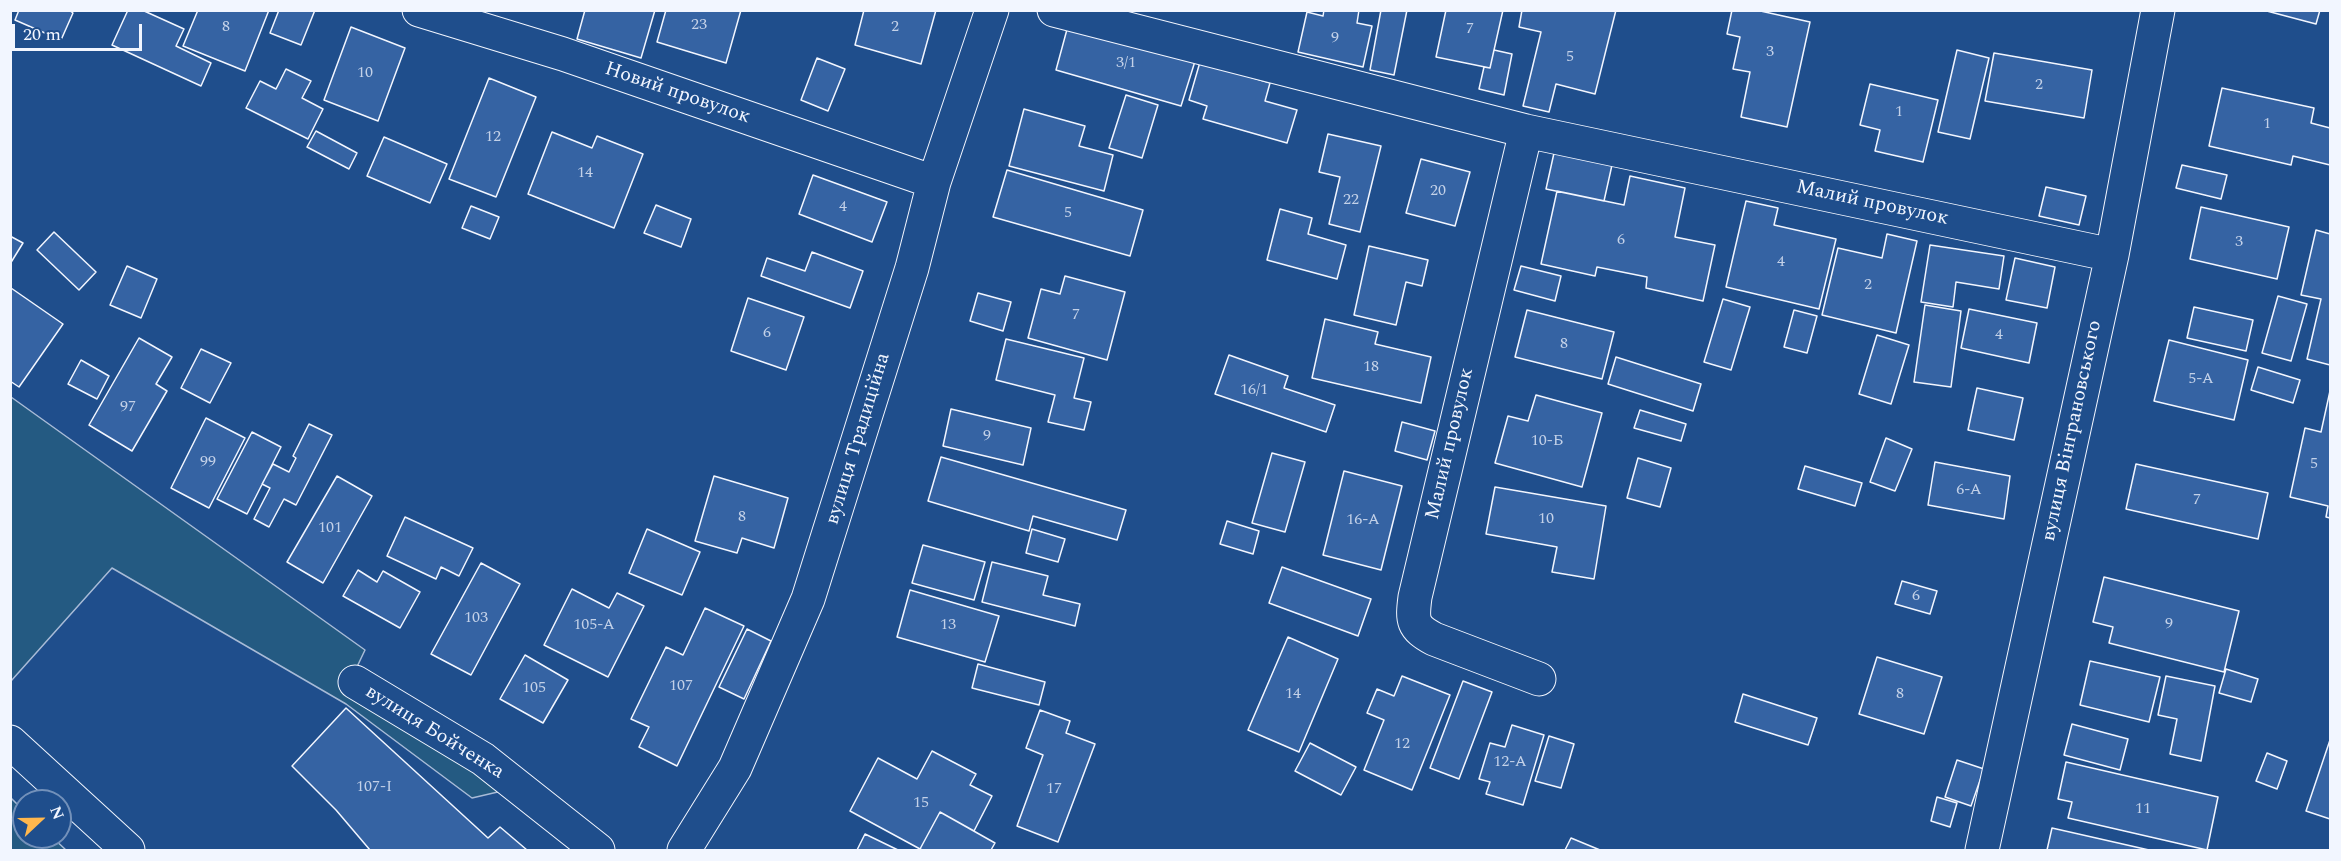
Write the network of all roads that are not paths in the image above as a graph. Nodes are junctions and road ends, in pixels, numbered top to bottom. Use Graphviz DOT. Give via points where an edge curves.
graph roads {
  1 [pos="419,10"];
  2 [pos="992,10"];
  3 [pos="1054,10"];
  4 [pos="2158,10"];
  5 [pos="1526,131"];
  6 [pos="933,182"];
  7 [pos="2112,255"];
  8 [pos="1539,679"];
  9 [pos="355,682"];
  10 [pos="10,742"];
  11 [pos="128,850"];
  12 [pos="598,850"];
  13 [pos="684,850"];
  14 [pos="1982,850"];
  1 -- 6 [label="street, Новий провулок" via="563,54"];
  2 -- 6 [label="street, вулиця Традиційна"];
  3 -- 5 [label="street, Малий провулок"];
  4 -- 7 [label="street, вулиця Вінграновського"];
  5 -- 7 [label="street, Малий провулок"];
  5 -- 8 [label="street, Малий провулок" via="1413,617 1418,630 1434,639"];
  6 -- 13 [label="street, вулиця Традиційна" via="912,268 808,599 735,768"];
  7 -- 14 [label="street, вулиця Вінграновського"];
  9 -- 12 [label="street, вулиця Бойченка" via="483,759"];
  10 -- 11 [label="street"];
}
